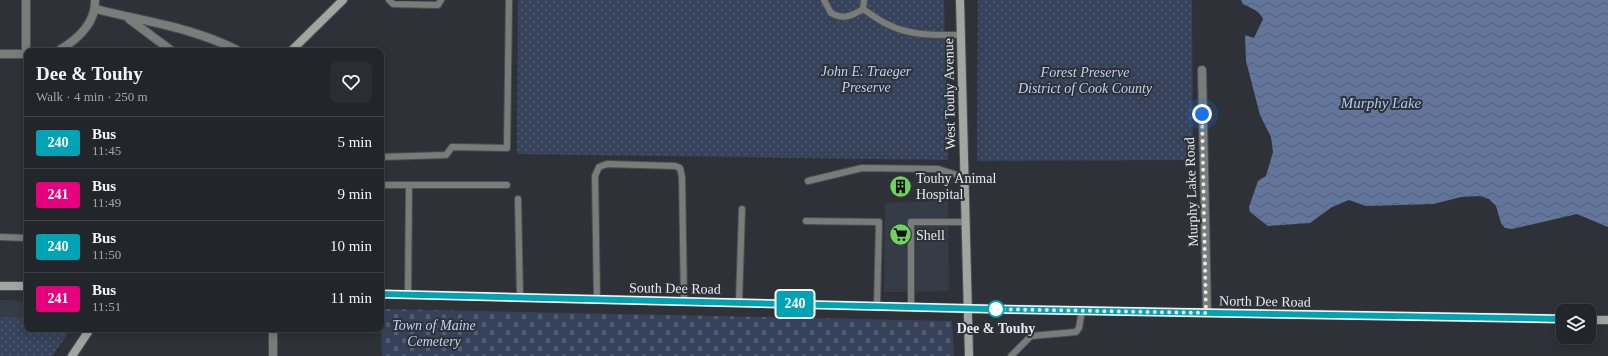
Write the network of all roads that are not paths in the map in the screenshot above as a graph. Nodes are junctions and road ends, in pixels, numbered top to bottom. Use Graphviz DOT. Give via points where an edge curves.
graph roads {
  1 [pos="26,0"];
  2 [pos="343,0"];
  3 [pos="389,0"];
  4 [pos="441,0"];
  5 [pos="509,0"];
  6 [pos="824,0"];
  7 [pos="864,0"];
  8 [pos="960,0"];
  9 [pos="95,4"];
  10 [pos="863,8"];
  11 [pos="127,17"];
  12 [pos="961,35"];
  13 [pos="27,48"];
  14 [pos="65,48"];
  15 [pos="168,48"];
  16 [pos="233,48"];
  17 [pos="294,48"];
  18 [pos="0,54"];
  19 [pos="24,54"];
  20 [pos="1202,70"];
  21 [pos="384,157"];
  22 [pos="964,177"];
  23 [pos="808,181"];
  24 [pos="384,185"];
  25 [pos="409,185"];
  26 [pos="507,185"];
  27 [pos="518,199"];
  28 [pos="742,209"];
  29 [pos="806,221"];
  30 [pos="965,222"];
  31 [pos="0,237"];
  32 [pos="24,238"];
  33 [pos="0,286"];
  34 [pos="24,286"];
  35 [pos="384,294"];
  36 [pos="408,295"];
  37 [pos="520,297"];
  38 [pos="597,299"];
  39 [pos="684,301"];
  40 [pos="740,303"];
  41 [pos="877,306"];
  42 [pos="911,307"];
  43 [pos="968,308"];
  44 [pos="1082,310"];
  45 [pos="1206,313"];
  46 [pos="1556,319"];
  47 [pos="1596,320"];
  48 [pos="1608,320"];
  49 [pos="88,332"];
  50 [pos="273,332"];
  51 [pos="72,356"];
  52 [pos="273,356"];
  53 [pos="969,356"];
  54 [pos="1011,356"];
  1 -- 13 [label="street"];
  2 -- 17 [label="main road"];
  3 -- 4 [label="lane" via="393,4 438,5"];
  5 -- 21 [label="lane" via="507,148 452,147 446,155"];
  6 -- 10 [label="lane" via="828,9 840,17 849,17"];
  7 -- 10 [label="lane"];
  8 -- 12 [label="main road, West Touhy Avenue"];
  9 -- 11 [label="street"];
  9 -- 14 [label="street" via="90,22"];
  10 -- 12 [label="lane" via="901,30 920,34"];
  11 -- 15 [label="street"];
  11 -- 16 [label="street" via="177,27"];
  12 -- 22 [label="main road, West Touhy Avenue"];
  18 -- 19 [label="street"];
  20 -- 45 [label="street, Murphy Lake Road"];
  22 -- 23 [label="lane" via="938,169 862,168"];
  22 -- 30 [label="main road, West Touhy Avenue"];
  24 -- 25 [label="lane"];
  25 -- 26 [label="lane"];
  25 -- 36 [label="lane"];
  27 -- 37 [label="lane"];
  28 -- 40 [label="lane"];
  29 -- 41 [label="lane" via="879,222"];
  30 -- 42 [label="lane" via="911,222"];
  30 -- 43 [label="main road, West Touhy Avenue"];
  31 -- 32 [label="lane"];
  33 -- 34 [label="main road"];
  35 -- 36 [label="main road, South Dee Road"];
  36 -- 37 [label="main road, South Dee Road"];
  37 -- 38 [label="main road, South Dee Road"];
  38 -- 39 [label="main road, South Dee Road"];
  38 -- 39 [label="lane" via="596,176 598,167 607,164 680,168"];
  39 -- 40 [label="main road, South Dee Road"];
  40 -- 41 [label="main road, South Dee Road"];
  41 -- 42 [label="main road, South Dee Road"];
  42 -- 43 [label="main road, South Dee Road"];
  43 -- 44 [label="main road, North Dee Road"];
  43 -- 53 [label="main road, West Touhy Avenue"];
  44 -- 45 [label="main road, North Dee Road"];
  44 -- 54 [label="lane" via="1076,332 1031,336"];
  45 -- 46 [label="main road, North Dee Road"];
  47 -- 48 [label="main road"];
  49 -- 51 [label="main road"];
  50 -- 52 [label="street"];
}
